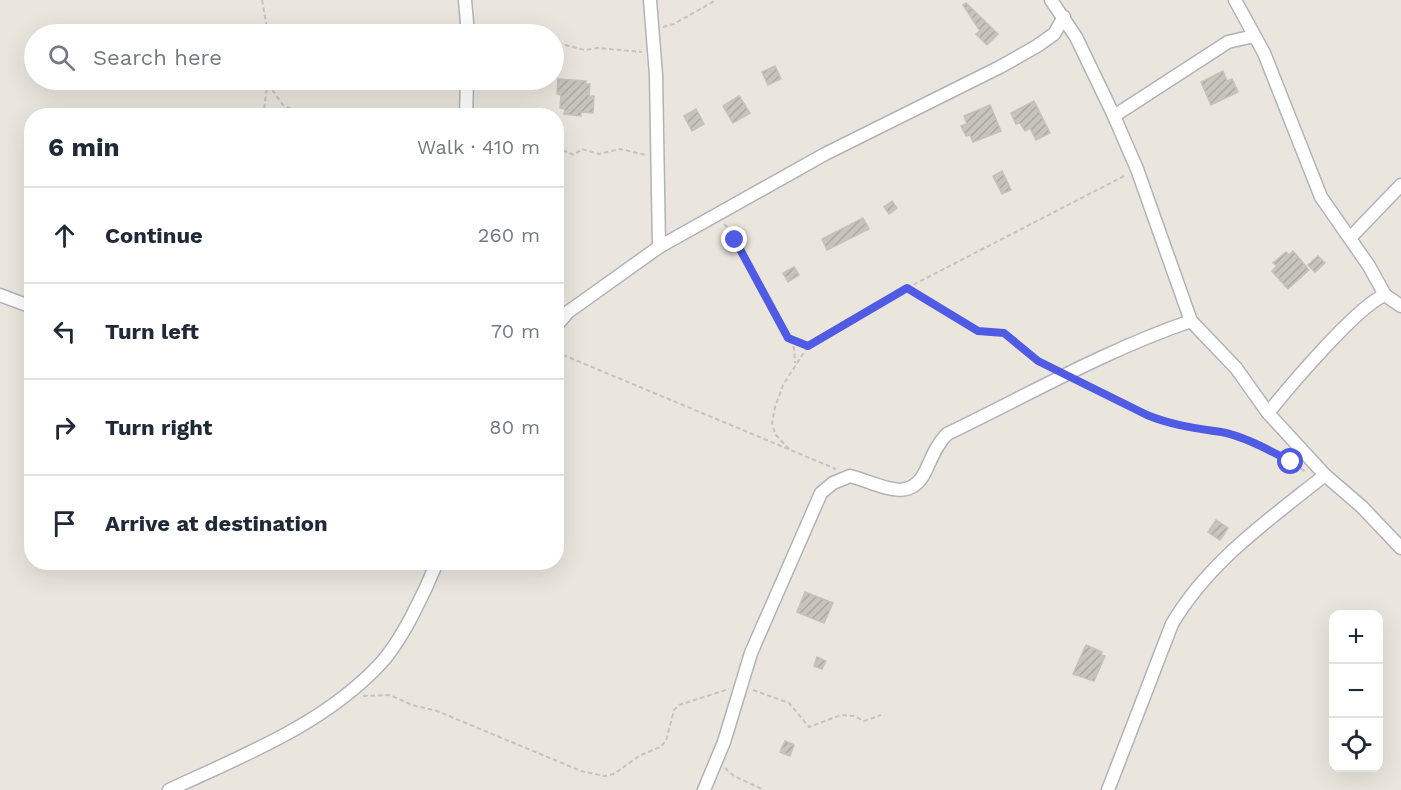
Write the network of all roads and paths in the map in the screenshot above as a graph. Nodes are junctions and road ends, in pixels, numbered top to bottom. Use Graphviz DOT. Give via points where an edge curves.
graph roads {
  1 [pos="262,0"];
  2 [pos="465,0"];
  3 [pos="650,0"];
  4 [pos="716,0"];
  5 [pos="1051,0"];
  6 [pos="1235,0"];
  7 [pos="1064,17"];
  8 [pos="266,24"];
  9 [pos="467,24"];
  10 [pos="651,24"];
  11 [pos="1054,34"];
  12 [pos="1254,36"];
  13 [pos="1076,37"];
  14 [pos="565,45"];
  15 [pos="654,52"];
  16 [pos="267,90"];
  17 [pos="272,90"];
  18 [pos="467,90"];
  19 [pos="264,108"];
  20 [pos="290,108"];
  21 [pos="466,108"];
  22 [pos="1114,116"];
  23 [pos="564,151"];
  24 [pos="657,158"];
  25 [pos="1137,169"];
  26 [pos="1401,185"];
  27 [pos="711,219"];
  28 [pos="1350,238"];
  29 [pos="659,248"];
  30 [pos="907,288"];
  31 [pos="1385,295"];
  32 [pos="0,296"];
  33 [pos="24,305"];
  34 [pos="1401,306"];
  35 [pos="564,317"];
  36 [pos="1191,321"];
  37 [pos="788,338"];
  38 [pos="808,346"];
  39 [pos="564,355"];
  40 [pos="795,363"];
  41 [pos="1067,374"];
  42 [pos="1268,413"];
  43 [pos="789,449"];
  44 [pos="850,476"];
  45 [pos="1322,477"];
  46 [pos="1401,548"];
  47 [pos="433,570"];
  48 [pos="741,683"];
  49 [pos="358,697"];
  50 [pos="881,715"];
  51 [pos="717,758"];
  52 [pos="169,790"];
  53 [pos="704,790"];
  54 [pos="764,790"];
  55 [pos="1108,790"];
  1 -- 8 [label="path"];
  2 -- 9 [label="street"];
  3 -- 10 [label="street"];
  4 -- 10 [label="path" via="669,27"];
  5 -- 7 [label="street"];
  6 -- 12 [label="street"];
  7 -- 11 [label="street"];
  7 -- 13 [label="street"];
  10 -- 15 [label="street"];
  11 -- 13 [label="street"];
  11 -- 27 [label="street" via="1000,68 825,154"];
  12 -- 22 [label="street" via="1228,42"];
  12 -- 28 [label="street" via="1321,197"];
  13 -- 22 [label="street"];
  14 -- 15 [label="path" via="585,50"];
  15 -- 24 [label="street"];
  16 -- 19 [label="path"];
  17 -- 20 [label="path"];
  18 -- 21 [label="street"];
  22 -- 25 [label="street"];
  23 -- 24 [label="path" via="574,155 582,149 606,154 616,149"];
  24 -- 29 [label="street"];
  25 -- 30 [label="path"];
  25 -- 36 [label="street"];
  26 -- 28 [label="street"];
  27 -- 29 [label="street"];
  27 -- 37 [label="path" via="732,232"];
  28 -- 31 [label="street"];
  29 -- 35 [label="street"];
  30 -- 38 [label="path"];
  30 -- 41 [label="path" via="978,331 1004,333 1026,354"];
  31 -- 34 [label="street"];
  31 -- 42 [label="street" via="1367,306"];
  32 -- 33 [label="street"];
  36 -- 41 [label="street"];
  36 -- 42 [label="street" via="1236,368"];
  37 -- 38 [label="path"];
  37 -- 40 [label="path" via="794,348"];
  38 -- 40 [label="path"];
  39 -- 43 [label="path"];
  40 -- 43 [label="path" via="779,396 772,423 774,434"];
  41 -- 44 [label="street" via="947,434 915,487 891,490"];
  41 -- 45 [label="path" via="1166,423 1222,432 1256,444"];
  42 -- 45 [label="street"];
  43 -- 44 [label="path"];
  44 -- 48 [label="street" via="821,493 812,509"];
  45 -- 46 [label="street" via="1362,507"];
  45 -- 55 [label="street" via="1243,540 1185,602 1172,624"];
  47 -- 52 [label="street" via="400,636 359,685 287,734"];
  48 -- 49 [label="path" via="679,705 660,747 604,776 581,771 390,695"];
  48 -- 50 [label="path" via="759,694 789,703 808,727 841,715 864,721"];
  48 -- 51 [label="street"];
  51 -- 53 [label="street"];
  51 -- 54 [label="path" via="734,776"];
}
